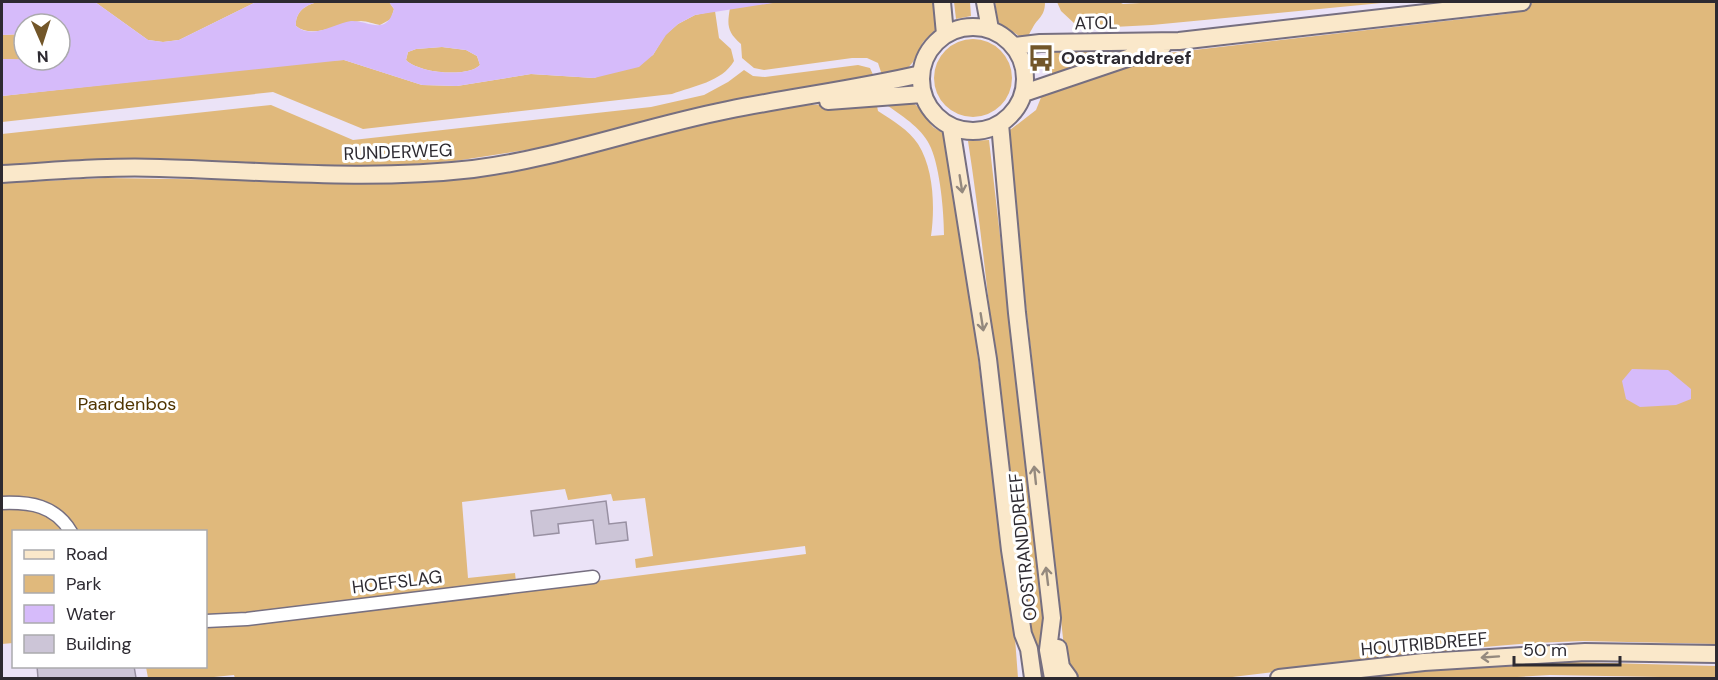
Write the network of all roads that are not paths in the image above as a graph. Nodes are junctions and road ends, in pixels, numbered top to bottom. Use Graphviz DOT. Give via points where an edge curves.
graph roads {
  1 [pos="942,2"];
  2 [pos="985,2"];
  3 [pos="1522,2"];
  4 [pos="990,29"];
  5 [pos="945,34"];
  6 [pos="1179,41"];
  7 [pos="1014,46"];
  8 [pos="921,74"];
  9 [pos="1024,93"];
  10 [pos="922,94"];
  11 [pos="788,99"];
  12 [pos="1000,124"];
  13 [pos="951,127"];
  14 [pos="2,174"];
  15 [pos="2,503"];
  16 [pos="69,530"];
  17 [pos="593,577"];
  18 [pos="1052,618"];
  19 [pos="207,621"];
  20 [pos="1023,634"];
  21 [pos="1716,654"];
  22 [pos="1023,678"];
  23 [pos="1033,678"];
  24 [pos="1053,678"];
  25 [pos="1069,678"];
  26 [pos="1279,678"];
  1 -- 5 [label="main road"];
  2 -- 4 [label="main road"];
  3 -- 6 [label="main road, ATOL"];
  4 -- 5 [label="main road" via="967,27"];
  4 -- 7 [label="main road"];
  5 -- 8 [label="main road" via="928,51"];
  6 -- 7 [label="main road, ATOL"];
  6 -- 9 [label="main road, ATOL"];
  7 -- 9 [label="main road" via="1025,68"];
  8 -- 10 [label="main road"];
  8 -- 11 [label="main road, RUNDERWEG"];
  9 -- 12 [label="main road" via="1010,116"];
  10 -- 11 [label="main road, RUNDERWEG" via="823,101"];
  10 -- 13 [label="main road" via="936,117"];
  11 -- 14 [label="main road, RUNDERWEG" via="473,169 384,175 158,167"];
  12 -- 13 [label="main road" via="976,131"];
  18 -- 12 [label="main road, OOSTRANDDREEF, one-way"];
  13 -- 20 [label="main road, OOSTRANDDREEF, one-way" via="988,359"];
  15 -- 16 [label="street" via="40,505 60,517"];
  17 -- 19 [label="street, HOEFSLAG"];
  18 -- 24 [label="main road, OOSTRANDDREEF" via="1048,650"];
  18 -- 25 [label="main road" via="1061,667"];
  20 -- 22 [label="main road, OOSTRANDDREEF"];
  20 -- 23 [label="main road, OOSTRANDDREEF"];
  21 -- 26 [label="main road, HOUTRIBDREEF, one-way" via="1573,652 1424,662"];
}
